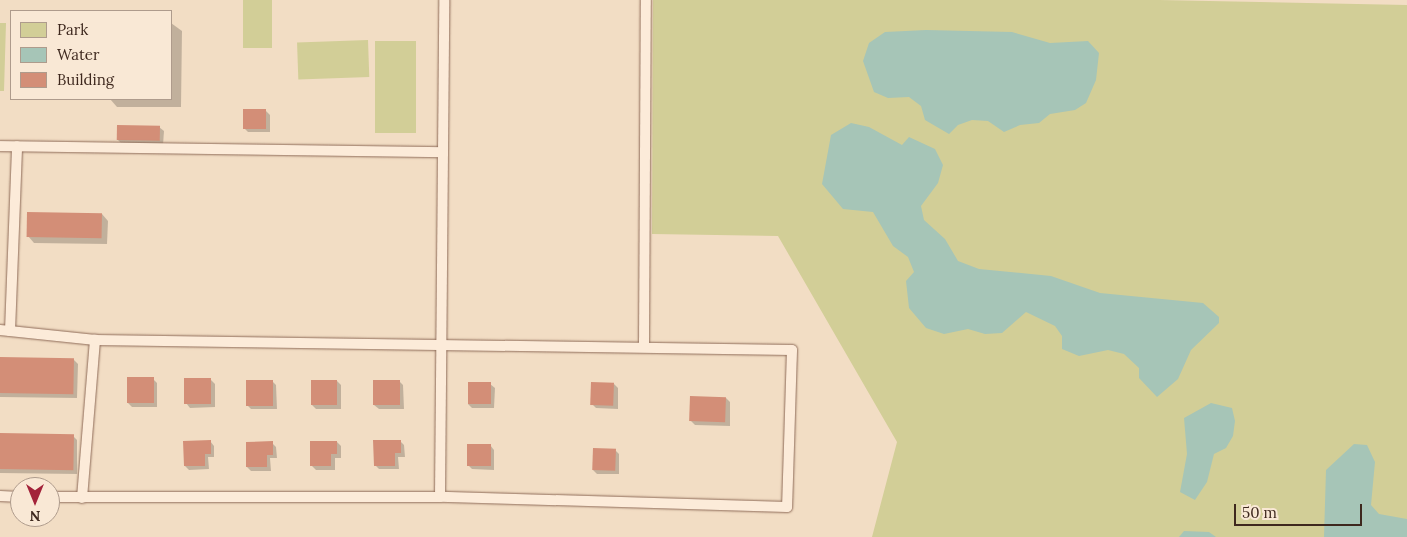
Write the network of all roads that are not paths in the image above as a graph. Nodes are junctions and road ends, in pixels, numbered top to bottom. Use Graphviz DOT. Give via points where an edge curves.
graph roads {
  1 [pos="444,0"];
  2 [pos="646,0"];
  3 [pos="0,146"];
  4 [pos="17,146"];
  5 [pos="441,152"];
  6 [pos="5,330"];
  7 [pos="95,340"];
  8 [pos="441,343"];
  9 [pos="644,346"];
  10 [pos="60,497"];
  11 [pos="440,497"];
  12 [pos="82,498"];
  1 -- 5 [label="lane"];
  2 -- 9 [label="lane"];
  3 -- 4 [label="lane"];
  4 -- 5 [label="lane"];
  4 -- 6 [label="lane"];
  5 -- 8 [label="lane"];
  6 -- 7 [label="lane"];
  7 -- 8 [label="lane"];
  7 -- 12 [label="lane"];
  8 -- 9 [label="lane"];
  8 -- 11 [label="lane"];
  9 -- 11 [label="lane" via="792,350 787,507"];
  10 -- 12 [label="lane"];
  11 -- 12 [label="lane"];
}
